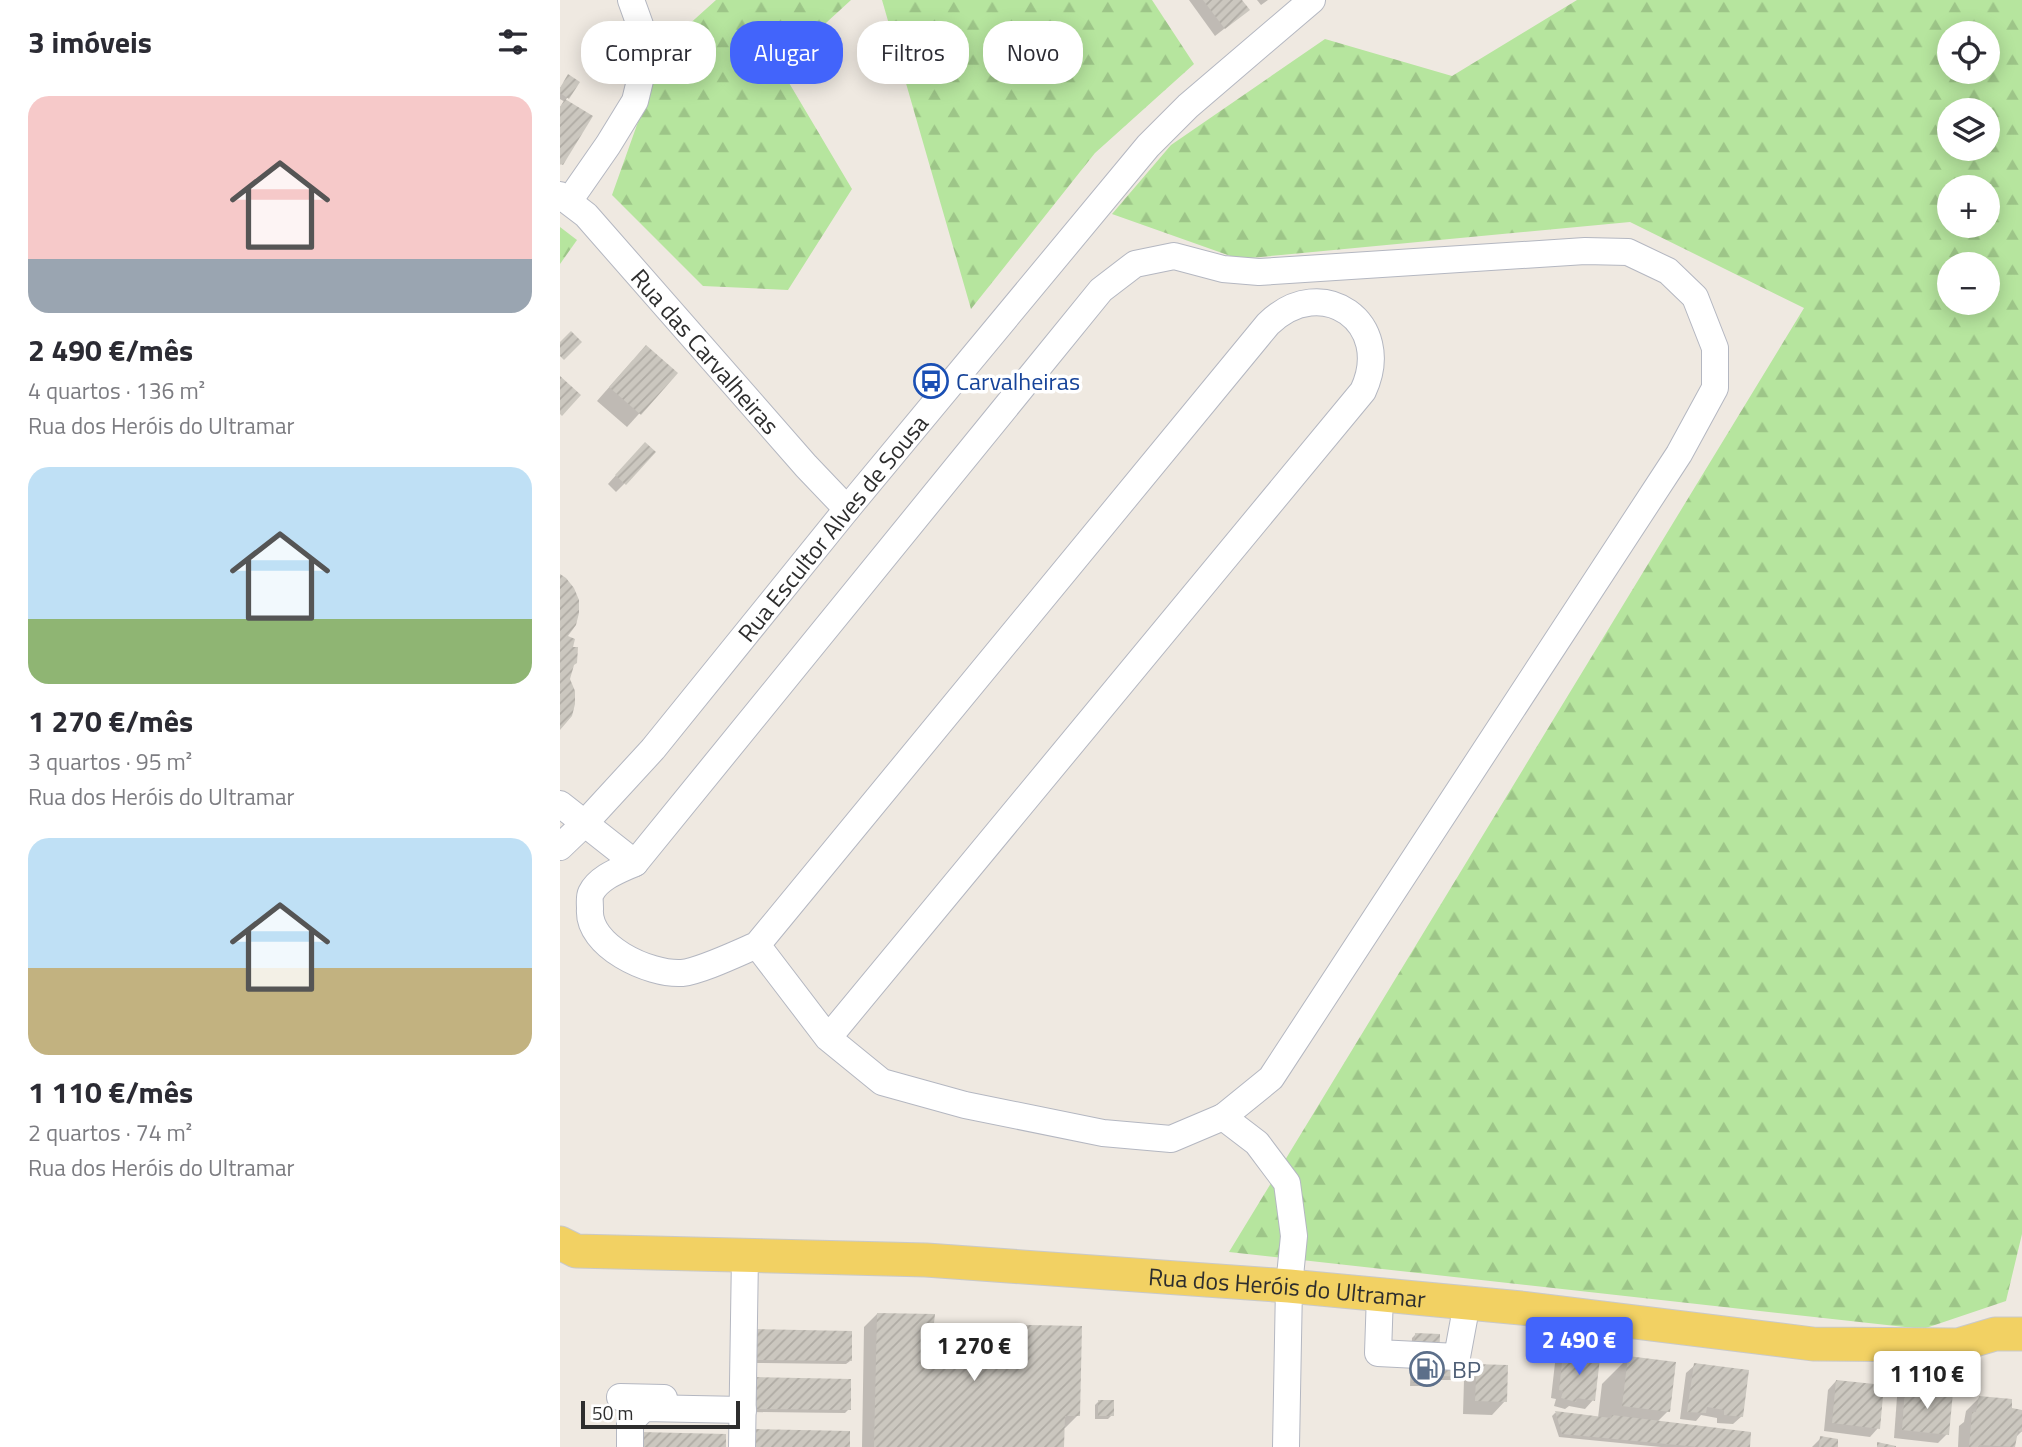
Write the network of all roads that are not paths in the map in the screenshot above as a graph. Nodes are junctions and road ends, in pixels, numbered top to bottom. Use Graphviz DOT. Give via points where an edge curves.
graph roads {
  1 [pos="631,0"];
  2 [pos="1312,0"];
  3 [pos="565,198"];
  4 [pos="847,509"];
  5 [pos="560,803"];
  6 [pos="585,823"];
  7 [pos="560,847"];
  8 [pos="635,863"];
  9 [pos="757,945"];
  10 [pos="828,1038"];
  11 [pos="1223,1117"];
  12 [pos="565,1250"];
  13 [pos="745,1255"];
  14 [pos="1289,1286"];
  15 [pos="1380,1294"];
  16 [pos="1467,1303"];
  17 [pos="2022,1314"];
  18 [pos="2009,1334"];
  19 [pos="620,1397"];
  20 [pos="743,1405"];
  21 [pos="630,1447"];
  22 [pos="742,1447"];
  23 [pos="1286,1447"];
  1 -- 3 [label="street" via="645,60 635,101 608,145"];
  2 -- 4 [label="street, Rua Escultor Alves de Sousa" via="1148,146"];
  3 -- 4 [label="street, Rua das Carvalheiras" via="586,215"];
  4 -- 6 [label="street, Rua Escultor Alves de Sousa" via="653,749"];
  5 -- 6 [label="street"];
  6 -- 7 [label="street, Rua Escultor Alves de Sousa"];
  6 -- 8 [label="street"];
  8 -- 9 [label="street" via="605,877 591,894 589,916 595,931 620,954 647,969 682,973"];
  8 -- 11 [label="street" via="1101,290 1135,264 1174,256 1223,269 1259,272 1628,251 1668,271 1695,297 1715,348 1714,388 1679,454 1272,1078"];
  9 -- 10 [label="street"];
  9 -- 10 [label="street" via="1268,324 1294,305 1310,302 1325,302 1352,315 1370,343 1372,362 1363,391"];
  10 -- 11 [label="street" via="882,1082 965,1105 1103,1133 1171,1139"];
  11 -- 14 [label="street" via="1257,1143 1287,1183 1294,1236"];
  12 -- 13 [label="main road, Rua dos Heróis do Ultramar"];
  13 -- 14 [label="main road, Rua dos Heróis do Ultramar" via="926,1260"];
  13 -- 20 [label="street"];
  14 -- 15 [label="main road, Rua dos Heróis do Ultramar"];
  14 -- 23 [label="street"];
  15 -- 16 [label="main road, Rua dos Heróis do Ultramar"];
  15 -- 16 [label="street" via="1378,1353 1457,1357"];
  16 -- 18 [label="main road, Rua dos Heróis do Ultramar" via="1813,1344 1958,1345"];
  17 -- 18 [label="main road, Rua dos Heróis do Ultramar"];
  19 -- 20 [label="street"];
  20 -- 21 [label="street" via="644,1408 630,1422"];
  20 -- 22 [label="street"];
}
